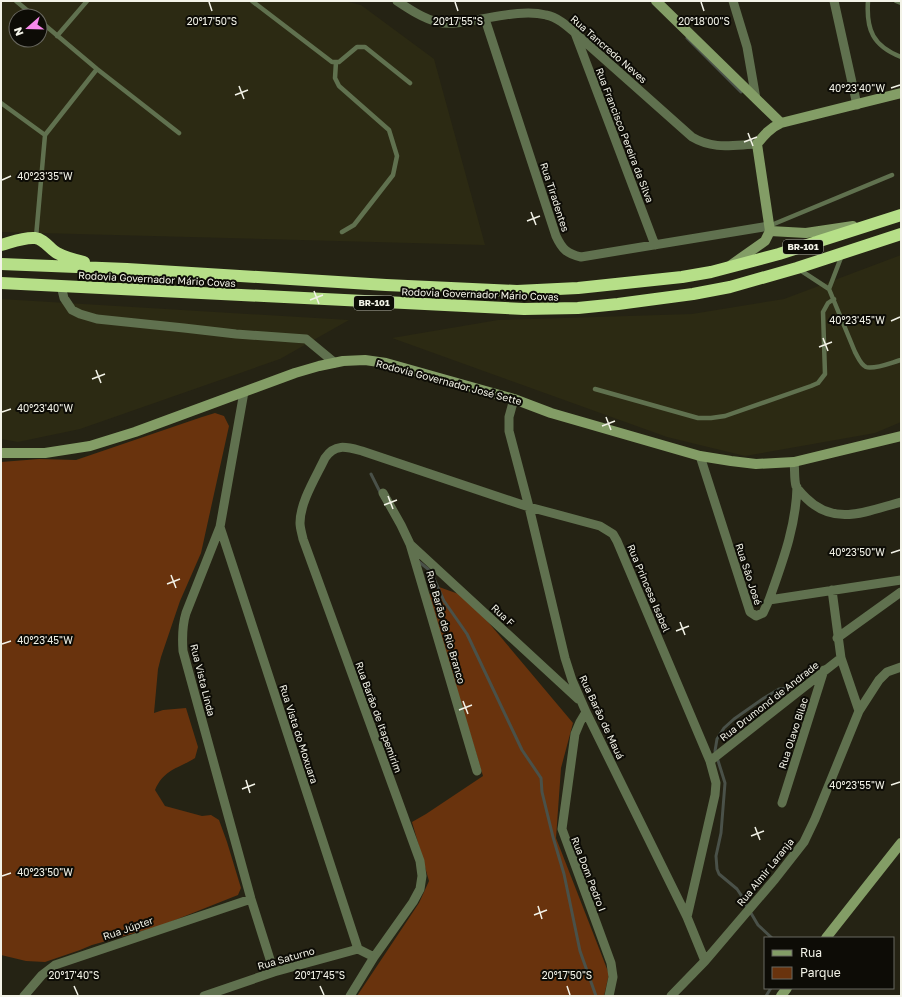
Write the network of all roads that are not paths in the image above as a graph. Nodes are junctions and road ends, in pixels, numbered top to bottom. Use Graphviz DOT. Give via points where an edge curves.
graph roads {
  1 [pos="16,1"];
  2 [pos="87,1"];
  3 [pos="252,1"];
  4 [pos="397,1"];
  5 [pos="656,1"];
  6 [pos="733,1"];
  7 [pos="834,1"];
  8 [pos="868,1"];
  9 [pos="896,1"];
  10 [pos="901,3"];
  11 [pos="406,5"];
  12 [pos="24,8"];
  13 [pos="485,19"];
  14 [pos="48,28"];
  15 [pos="574,32"];
  16 [pos="57,36"];
  17 [pos="901,57"];
  18 [pos="336,62"];
  19 [pos="97,69"];
  20 [pos="410,83"];
  21 [pos="901,93"];
  22 [pos="756,99"];
  23 [pos="1,103"];
  24 [pos="857,105"];
  25 [pos="781,123"];
  26 [pos="179,133"];
  27 [pos="45,135"];
  28 [pos="757,144"];
  29 [pos="892,175"];
  30 [pos="901,215"];
  31 [pos="877,223"];
  32 [pos="770,229"];
  33 [pos="342,232"];
  34 [pos="901,234"];
  35 [pos="1,237"];
  36 [pos="36,238"];
  37 [pos="16,241"];
  38 [pos="1,245"];
  39 [pos="655,245"];
  40 [pos="48,246"];
  41 [pos="843,253"];
  42 [pos="1,264"];
  43 [pos="45,265"];
  44 [pos="728,268"];
  45 [pos="797,268"];
  46 [pos="127,269"];
  47 [pos="1,283"];
  48 [pos="17,283"];
  49 [pos="62,286"];
  50 [pos="829,289"];
  51 [pos="834,300"];
  52 [pos="901,360"];
  53 [pos="335,363"];
  54 [pos="595,389"];
  55 [pos="244,392"];
  56 [pos="514,399"];
  57 [pos="901,436"];
  58 [pos="347,447"];
  59 [pos="1,453"];
  60 [pos="700,456"];
  61 [pos="794,462"];
  62 [pos="796,487"];
  63 [pos="383,493"];
  64 [pos="901,502"];
  65 [pos="529,507"];
  66 [pos="220,527"];
  67 [pos="410,544"];
  68 [pos="901,580"];
  69 [pos="832,590"];
  70 [pos="901,592"];
  71 [pos="769,600"];
  72 [pos="838,638"];
  73 [pos="841,658"];
  74 [pos="901,667"];
  75 [pos="824,670"];
  76 [pos="581,702"];
  77 [pos="859,710"];
  78 [pos="586,712"];
  79 [pos="710,761"];
  80 [pos="477,771"];
  81 [pos="782,803"];
  82 [pos="901,843"];
  83 [pos="251,899"];
  84 [pos="687,917"];
  85 [pos="827,937"];
  86 [pos="358,949"];
  87 [pos="374,957"];
  88 [pos="705,961"];
  89 [pos="274,972"];
  90 [pos="24,996"];
  91 [pos="204,996"];
  92 [pos="350,996"];
  93 [pos="609,996"];
  94 [pos="671,996"];
  1 -- 12 [label="lane"];
  2 -- 16 [label="lane"];
  3 -- 18 [label="lane" via="332,62"];
  4 -- 11 [label="street, Rua Tancredo Neves"];
  5 -- 22 [label="main road"];
  6 -- 22 [label="street" via="747,47"];
  7 -- 24 [label="street"];
  8 -- 17 [label="lane" via="867,18 874,37 891,54"];
  9 -- 10 [label="lane"];
  11 -- 13 [label="street, Rua Tancredo Neves" via="439,22 455,23"];
  13 -- 15 [label="street, Rua Tancredo Neves" via="513,15 546,15 559,20"];
  13 -- 39 [label="street, Rua Tiradentes" via="560,245 566,252 581,257"];
  14 -- 16 [label="lane"];
  15 -- 28 [label="street, Rua Tancredo Neves" via="692,137 712,145"];
  15 -- 39 [label="street, Rua Francisco Pereira da Silva"];
  16 -- 19 [label="lane"];
  18 -- 20 [label="lane" via="357,47 365,47"];
  18 -- 33 [label="lane" via="335,78 339,86 389,130 397,156 393,175 354,225"];
  19 -- 26 [label="lane"];
  19 -- 27 [label="lane"];
  21 -- 24 [label="main road"];
  22 -- 25 [label="main road"];
  23 -- 27 [label="lane"];
  24 -- 25 [label="main road"];
  25 -- 28 [label="main road" via="772,127"];
  27 -- 36 [label="lane"];
  28 -- 32 [label="main road"];
  29 -- 32 [label="lane"];
  30 -- 31 [label="highway, Rodovia Governador Mário Covas / BR-101"];
  31 -- 32 [label="main road" via="806,233"];
  31 -- 44 [label="highway, Rodovia Governador Mário Covas / BR-101"];
  32 -- 39 [label="street, Rua Tiradentes"];
  32 -- 44 [label="main road" via="765,242"];
  34 -- 41 [label="highway, Rodovia Governador Mário Covas / BR-101"];
  35 -- 37 [label="street"];
  36 -- 37 [label="highway"];
  36 -- 40 [label="highway"];
  37 -- 38 [label="highway"];
  40 -- 43 [label="highway" via="50,258"];
  40 -- 46 [label="highway" via="69,258"];
  41 -- 45 [label="highway, Rodovia Governador Mário Covas / BR-101"];
  41 -- 50 [label="lane"];
  42 -- 43 [label="highway, Rodovia Governador Mário Covas / BR-101"];
  43 -- 46 [label="highway, Rodovia Governador Mário Covas / BR-101"];
  43 -- 48 [label="highway" via="38,273"];
  44 -- 46 [label="highway, Rodovia Governador Mário Covas / BR-101" via="682,277 578,288 517,291"];
  45 -- 49 [label="highway, Rodovia Governador Mário Covas / BR-101" via="755,281 693,294 618,304 547,309 395,304"];
  45 -- 50 [label="lane"];
  47 -- 48 [label="highway, Rodovia Governador Mário Covas / BR-101"];
  48 -- 49 [label="highway, Rodovia Governador Mário Covas / BR-101"];
  49 -- 53 [label="street" via="64,298 72,310 86,316 236,334 306,339"];
  50 -- 51 [label="lane"];
  51 -- 52 [label="lane" via="860,362 866,367 872,367"];
  51 -- 54 [label="lane" via="828,303 822,312 825,374 818,383 811,386 725,416 711,418 698,418"];
  53 -- 55 [label="main road, Rodovia Governador José Sette" via="295,373"];
  53 -- 56 [label="main road, Rodovia Governador José Sette" via="365,360 386,363"];
  55 -- 59 [label="main road, Rodovia Governador José Sette" via="90,446 45,453"];
  55 -- 66 [label="street, Rua Vista Linda"];
  56 -- 60 [label="main road, Rodovia Governador José Sette"];
  56 -- 65 [label="street, Rua Barão de Mauá" via="509,417 509,431"];
  57 -- 61 [label="main road, Rodovia Governador José Sette"];
  58 -- 65 [label="street, Rua Princesa Isabel"];
  58 -- 87 [label="street, Rua Barão de Itapemirim" via="334,449 325,458 304,504 300,525 420,861 422,876 420,889 413,902"];
  60 -- 61 [label="main road, Rodovia Governador José Sette" via="756,464"];
  60 -- 71 [label="street, Rua São José" via="750,612 756,616 760,615"];
  61 -- 62 [label="street"];
  62 -- 64 [label="street" via="820,509 830,514 855,514"];
  62 -- 71 [label="street" via="793,528"];
  63 -- 67 [label="street, Rua Barão de Rio Branco"];
  65 -- 76 [label="street, Rua Barão de Mauá" via="565,658"];
  65 -- 79 [label="street, Rua Princesa Isabel" via="600,526 613,534"];
  66 -- 83 [label="street, Rua Vista Linda" via="182,625 182,644"];
  66 -- 86 [label="street, Rua Vista do Moxuara"];
  67 -- 76 [label="street, Rua F"];
  67 -- 80 [label="street, Rua Barão de Rio Branco"];
  68 -- 69 [label="street, Rua São José"];
  69 -- 71 [label="street, Rua São José"];
  69 -- 72 [label="street"];
  70 -- 72 [label="street"];
  72 -- 73 [label="street"];
  73 -- 75 [label="street, Rua Drumond de Andrade"];
  73 -- 77 [label="street"];
  74 -- 77 [label="street, Rua Almir Laranja" via="888,672 879,680"];
  75 -- 79 [label="street, Rua Drumond de Andrade"];
  75 -- 81 [label="street, Rua Olavo Bilac"];
  76 -- 78 [label="street, Rua Barão de Mauá"];
  77 -- 88 [label="street, Rua Almir Laranja" via="804,842 775,880"];
  78 -- 84 [label="street, Rua Barão de Mauá"];
  78 -- 93 [label="street, Rua Dom Pedro I" via="575,734 562,829 611,963 613,977"];
  79 -- 84 [label="street, Rua Princesa Isabel" via="716,783 715,795"];
  82 -- 85 [label="main road"];
  83 -- 89 [label="street, Rua Vista Linda"];
  83 -- 90 [label="street, Rua Júpter" via="55,965 42,975"];
  84 -- 88 [label="street, Rua Barão de Mauá"];
  86 -- 87 [label="street"];
  86 -- 89 [label="street, Rua Saturno"];
  87 -- 92 [label="street, Rua Barão de Itapemirim"];
  88 -- 94 [label="street, Rua Almir Laranja"];
  89 -- 91 [label="street, Rua Saturno"];
}
